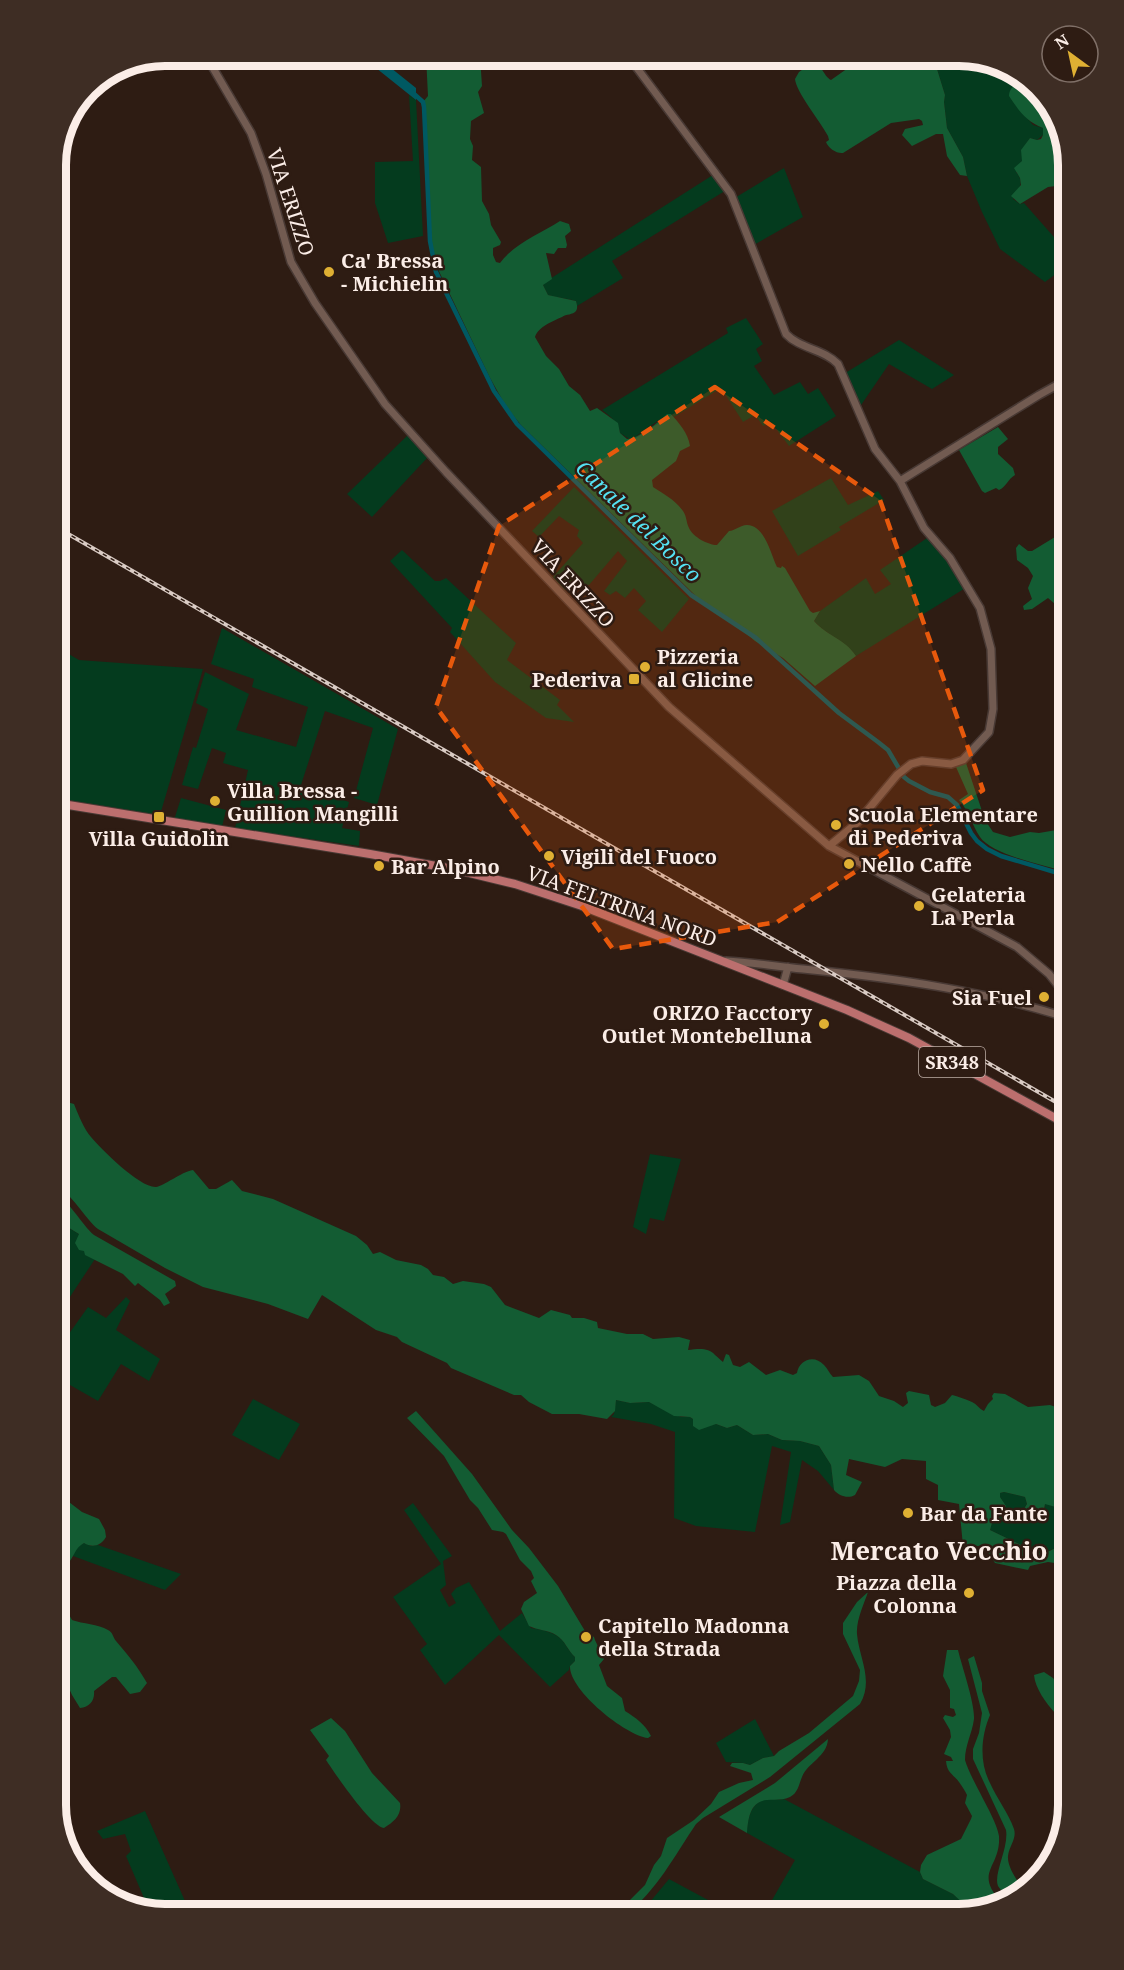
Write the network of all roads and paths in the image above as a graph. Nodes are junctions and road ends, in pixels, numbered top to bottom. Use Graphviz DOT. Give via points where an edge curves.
graph roads {
  1 [pos="212,66"];
  2 [pos="635,66"];
  3 [pos="1058,386"];
  4 [pos="900,481"];
  5 [pos="66,805"];
  6 [pos="829,846"];
  7 [pos="722,960"];
  8 [pos="788,967"];
  9 [pos="1058,984"];
  10 [pos="783,985"];
  11 [pos="1053,1012"];
  12 [pos="1058,1012"];
  13 [pos="1058,1014"];
  14 [pos="1058,1120"];
  1 -- 6 [label="main road, VIA ERIZZO" via="252,133 291,262 390,411 669,707"];
  2 -- 4 [label="main road" via="731,194 786,334 837,364 875,449"];
  3 -- 4 [label="main road"];
  4 -- 6 [label="main road" via="924,528 950,558 980,608 992,648 991,728 968,756 957,763 911,764 857,823"];
  5 -- 7 [label="main road, VIA FELTRINA NORD / SR348" via="453,869 555,897"];
  6 -- 9 [label="main road, VIA ERIZZO" via="1017,947"];
  7 -- 8 [label="main road, VIA FELTRINA NORD"];
  7 -- 10 [label="main road, SR348"];
  8 -- 10 [label="main road"];
  8 -- 11 [label="main road, VIA FELTRINA NORD" via="960,989"];
  10 -- 14 [label="main road, SR348" via="909,1038"];
  11 -- 12 [label="main road, VIA FELTRINA NORD"];
  11 -- 13 [label="main road, VIA FELTRINA NORD"];
}
